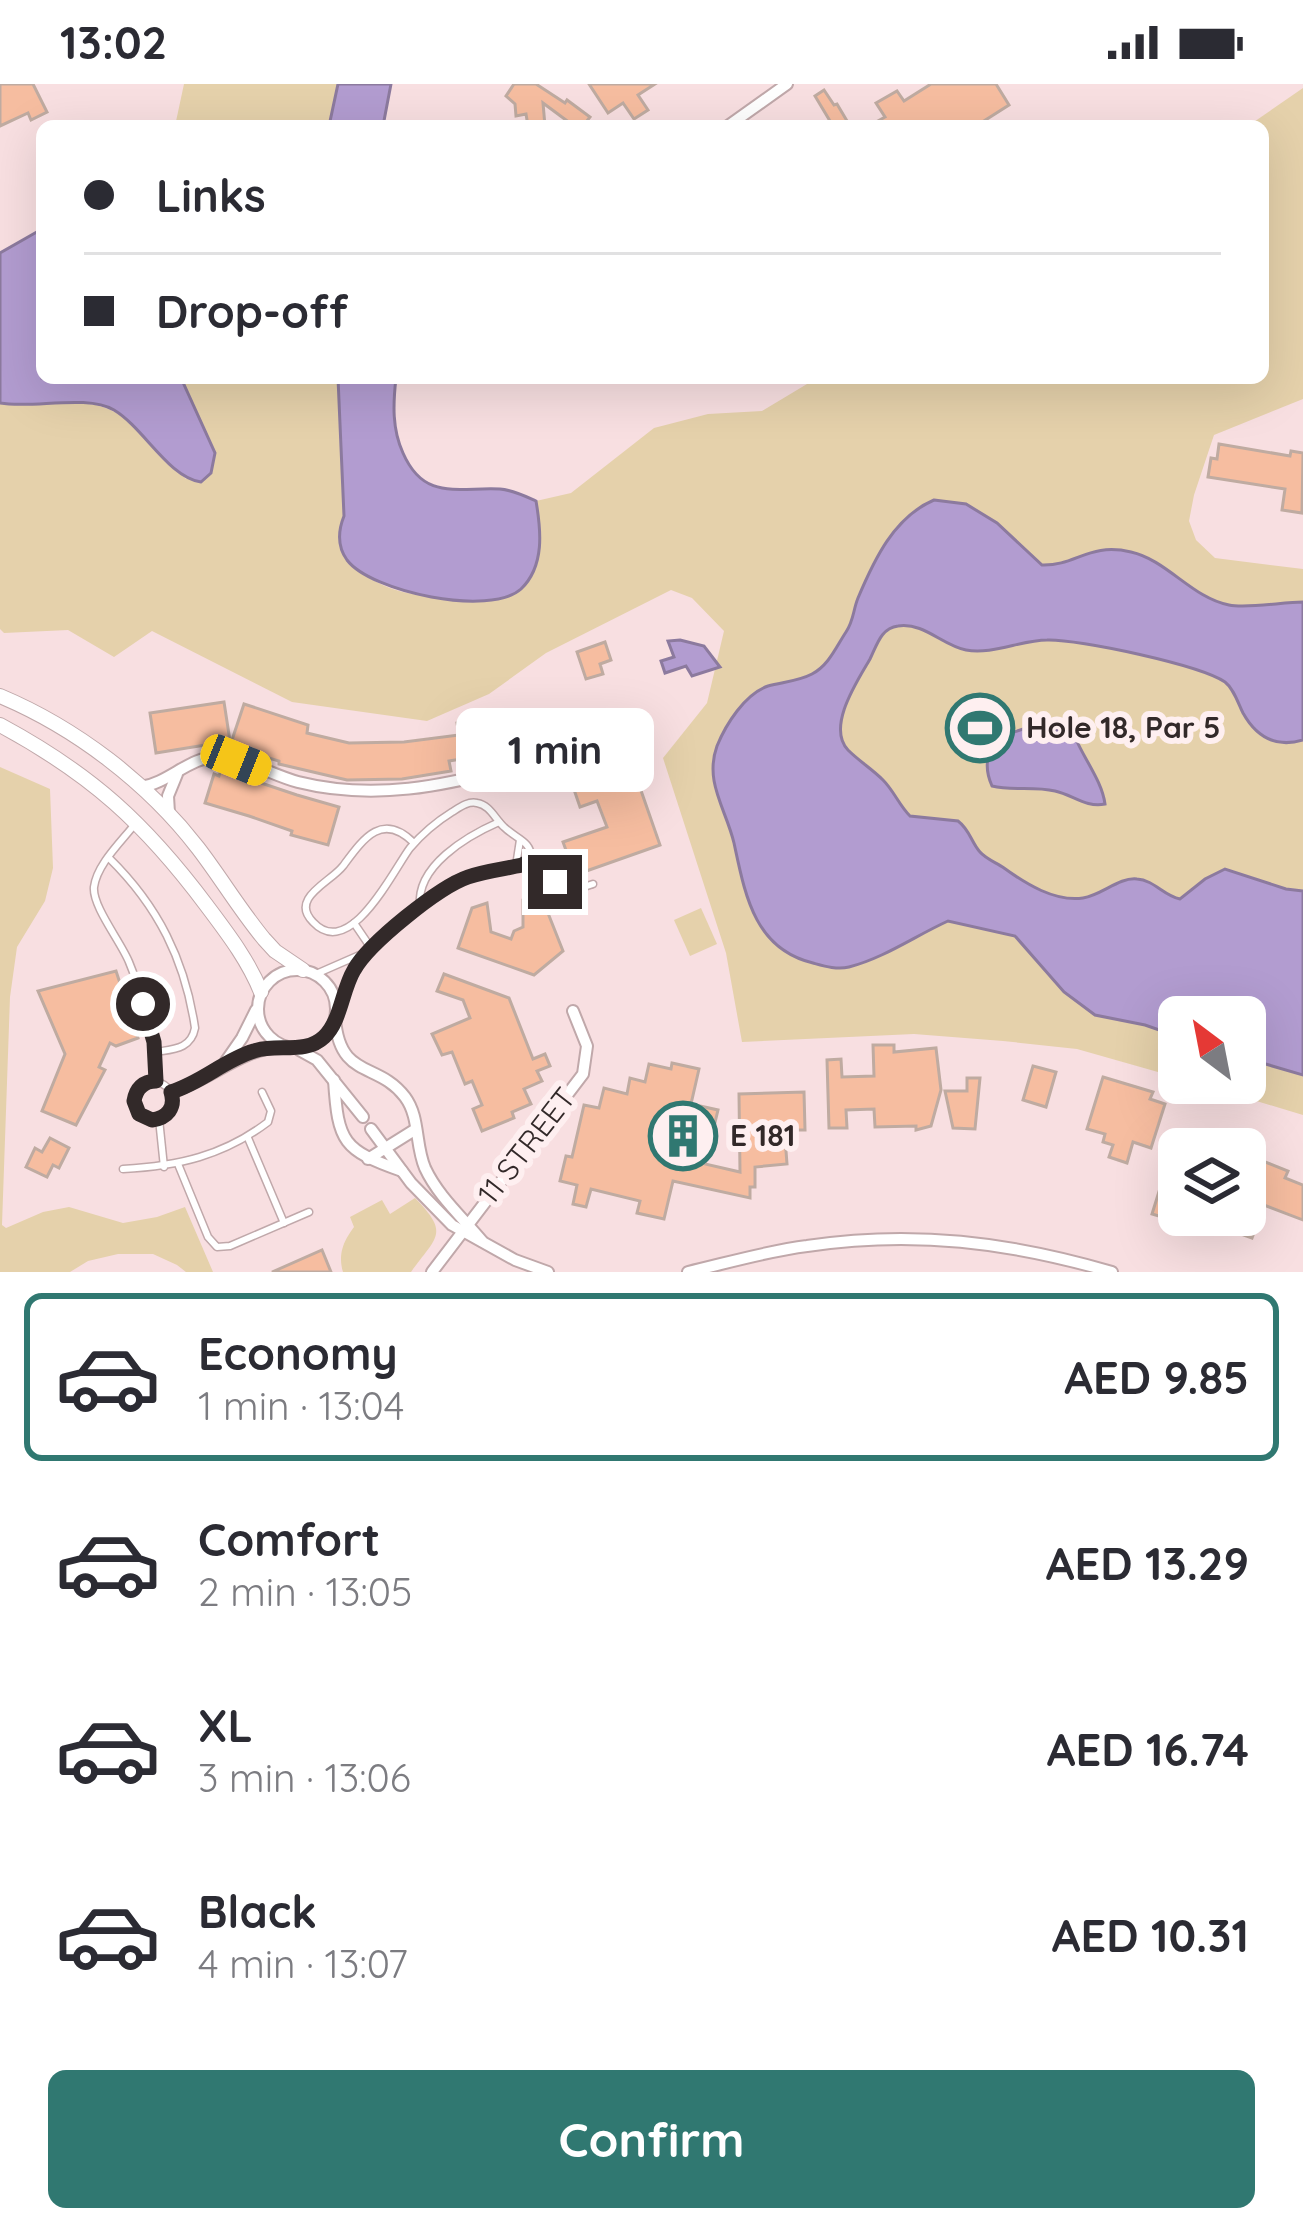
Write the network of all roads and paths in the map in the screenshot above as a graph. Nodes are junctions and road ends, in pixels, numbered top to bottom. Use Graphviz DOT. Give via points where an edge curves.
graph roads {
  1 [pos="787,84"];
  2 [pos="736,120"];
  3 [pos="0,696"];
  4 [pos="0,724"];
  5 [pos="518,766"];
  6 [pos="179,771"];
  7 [pos="141,787"];
  8 [pos="169,815"];
  9 [pos="137,821"];
  10 [pos="499,822"];
  11 [pos="520,840"];
  12 [pos="414,843"];
  13 [pos="109,858"];
  14 [pos="531,860"];
  15 [pos="516,866"];
  16 [pos="593,884"];
  17 [pos="560,895"];
  18 [pos="420,907"];
  19 [pos="565,907"];
  20 [pos="353,923"];
  21 [pos="368,950"];
  22 [pos="310,972"];
  23 [pos="260,999"];
  24 [pos="574,1011"];
  25 [pos="336,1015"];
  26 [pos="290,1047"];
  27 [pos="156,1052"];
  28 [pos="221,1067"];
  29 [pos="334,1080"];
  30 [pos="156,1081"];
  31 [pos="171,1092"];
  32 [pos="262,1092"];
  33 [pos="363,1117"];
  34 [pos="159,1119"];
  35 [pos="371,1129"];
  36 [pos="416,1129"];
  37 [pos="248,1137"];
  38 [pos="386,1148"];
  39 [pos="368,1159"];
  40 [pos="178,1165"];
  41 [pos="164,1167"];
  42 [pos="123,1169"];
  43 [pos="402,1171"];
  44 [pos="308,1212"];
  45 [pos="284,1223"];
  46 [pos="464,1227"];
  47 [pos="432,1272"];
  48 [pos="548,1272"];
  49 [pos="688,1272"];
  50 [pos="1112,1272"];
  1 -- 2 [label="street"];
  3 -- 7 [label="street" via="64,730"];
  4 -- 9 [label="street" via="80,772"];
  5 -- 6 [label="street" via="391,791 296,782 221,757"];
  6 -- 7 [label="street"];
  6 -- 8 [label="street"];
  7 -- 8 [label="street"];
  8 -- 22 [label="street" via="263,939"];
  9 -- 13 [label="lane"];
  9 -- 23 [label="street" via="233,940"];
  10 -- 11 [label="lane"];
  10 -- 12 [label="lane" via="483,804 469,803"];
  10 -- 18 [label="lane" via="443,858 419,892"];
  11 -- 14 [label="lane" via="531,847"];
  11 -- 15 [label="lane"];
  12 -- 20 [label="lane"];
  12 -- 20 [label="lane" via="380,830 311,893 306,911 316,926 333,931"];
  13 -- 27 [label="lane" via="96,904 128,958"];
  13 -- 27 [label="lane" via="156,913 189,992 193,1036 183,1047"];
  14 -- 15 [label="lane"];
  14 -- 17 [label="lane"];
  15 -- 18 [label="lane" via="468,877"];
  16 -- 17 [label="lane"];
  17 -- 19 [label="lane"];
  18 -- 21 [label="lane"];
  20 -- 21 [label="lane"];
  21 -- 22 [label="lane"];
  21 -- 25 [label="lane"];
  22 -- 23 [label="street" via="279,974"];
  22 -- 25 [label="street" via="332,989"];
  23 -- 26 [label="street" via="264,1030"];
  23 -- 28 [label="street"];
  24 -- 46 [label="street, 11 STREET" via="587,1046 583,1074"];
  25 -- 26 [label="street" via="321,1040"];
  25 -- 36 [label="street" via="349,1059 400,1091"];
  26 -- 28 [label="street" via="251,1052"];
  26 -- 29 [label="street"];
  27 -- 30 [label="lane"];
  28 -- 31 [label="street"];
  29 -- 33 [label="street"];
  29 -- 39 [label="street" via="342,1134"];
  30 -- 31 [label="lane"];
  30 -- 34 [label="lane" via="144,1083 134,1101 145,1118"];
  31 -- 34 [label="lane" via="173,1106"];
  32 -- 37 [label="lane" via="271,1117"];
  34 -- 41 [label="lane"];
  35 -- 38 [label="street"];
  36 -- 38 [label="street"];
  36 -- 46 [label="street" via="433,1184"];
  37 -- 40 [label="lane"];
  37 -- 45 [label="lane"];
  38 -- 39 [label="street"];
  38 -- 43 [label="street"];
  39 -- 43 [label="street"];
  40 -- 41 [label="lane"];
  40 -- 45 [label="lane" via="217,1246"];
  41 -- 42 [label="lane"];
  43 -- 46 [label="street"];
  44 -- 45 [label="lane"];
  46 -- 47 [label="street, 11 STREET"];
  46 -- 48 [label="street"];
  49 -- 50 [label="street" via="802,1246 898,1238 994,1244"];
}
